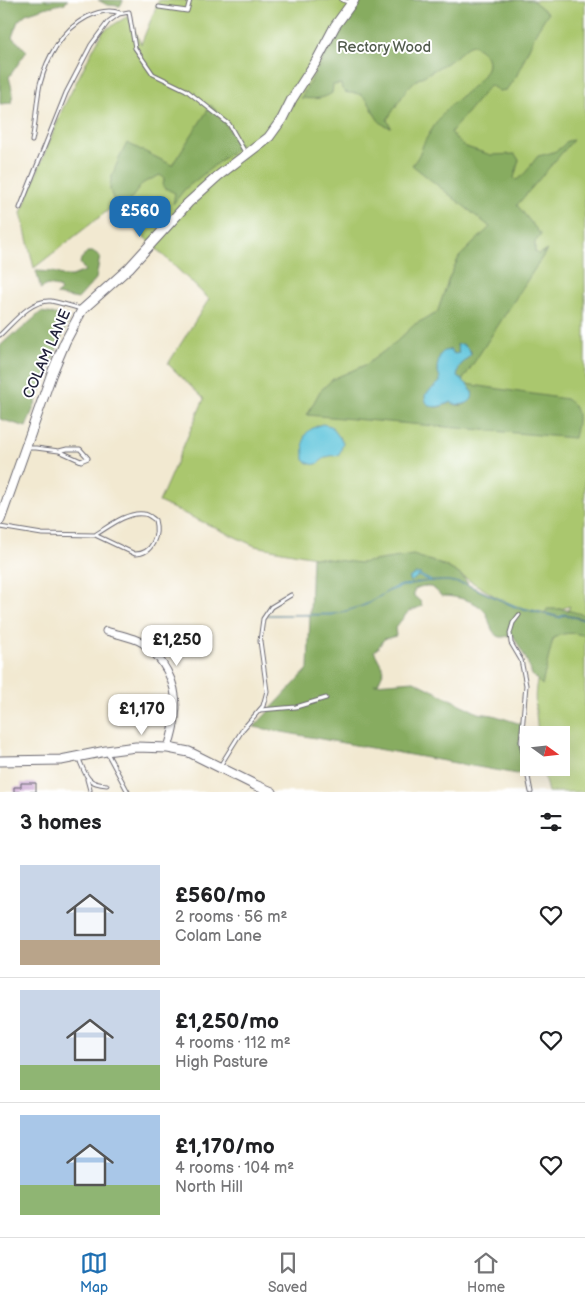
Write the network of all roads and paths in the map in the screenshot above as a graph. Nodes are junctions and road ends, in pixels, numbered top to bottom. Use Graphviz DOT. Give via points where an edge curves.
graph roads {
  1 [pos="190,0"];
  2 [pos="342,0"];
  3 [pos="352,2"];
  4 [pos="159,7"];
  5 [pos="121,14"];
  6 [pos="32,141"];
  7 [pos="246,154"];
  8 [pos="20,208"];
  9 [pos="82,310"];
  10 [pos="0,335"];
  11 [pos="24,448"];
  12 [pos="59,451"];
  13 [pos="0,520"];
  14 [pos="0,527"];
  15 [pos="95,535"];
  16 [pos="291,594"];
  17 [pos="519,615"];
  18 [pos="106,631"];
  19 [pos="326,698"];
  20 [pos="259,710"];
  21 [pos="168,748"];
  22 [pos="106,751"];
  23 [pos="78,756"];
  24 [pos="0,762"];
  25 [pos="220,767"];
  26 [pos="87,776"];
  27 [pos="107,785"];
  28 [pos="90,790"];
  29 [pos="128,792"];
  30 [pos="272,792"];
  31 [pos="531,792"];
  1 -- 4 [label="lane" via="188,11"];
  2 -- 3 [label="lane"];
  3 -- 7 [label="street, COLAM LANE" via="278,125 269,137"];
  5 -- 6 [label="lane" via="106,11 77,22 50,56 40,85"];
  5 -- 7 [label="lane" via="129,12 135,48 153,74 186,90 228,124"];
  5 -- 8 [label="lane" via="108,22 70,85"];
  7 -- 9 [label="street, COLAM LANE" via="188,203 129,268"];
  9 -- 10 [label="lane" via="50,301 40,302"];
  9 -- 11 [label="street, COLAM LANE" via="65,342"];
  11 -- 12 [label="lane"];
  11 -- 13 [label="street, COLAM LANE"];
  12 -- 12 [label="lane" via="80,449 88,458 81,461"];
  14 -- 15 [label="lane" via="42,534"];
  15 -- 15 [label="lane" via="122,519 145,514 155,520 157,528 156,541 140,554"];
  16 -- 20 [label="lane" via="271,607 263,619 260,641 267,691"];
  17 -- 31 [label="lane" via="510,634 521,660 526,685 521,742"];
  18 -- 21 [label="street" via="149,647 165,666 175,687 176,717"];
  19 -- 20 [label="lane" via="296,707"];
  20 -- 25 [label="lane" via="243,728"];
  21 -- 22 [label="street" via="136,747"];
  21 -- 25 [label="street" via="189,752"];
  22 -- 23 [label="street"];
  22 -- 29 [label="lane"];
  23 -- 24 [label="street"];
  23 -- 26 [label="lane"];
  25 -- 30 [label="street"];
  26 -- 27 [label="lane" via="93,783"];
  26 -- 28 [label="lane"];
}
